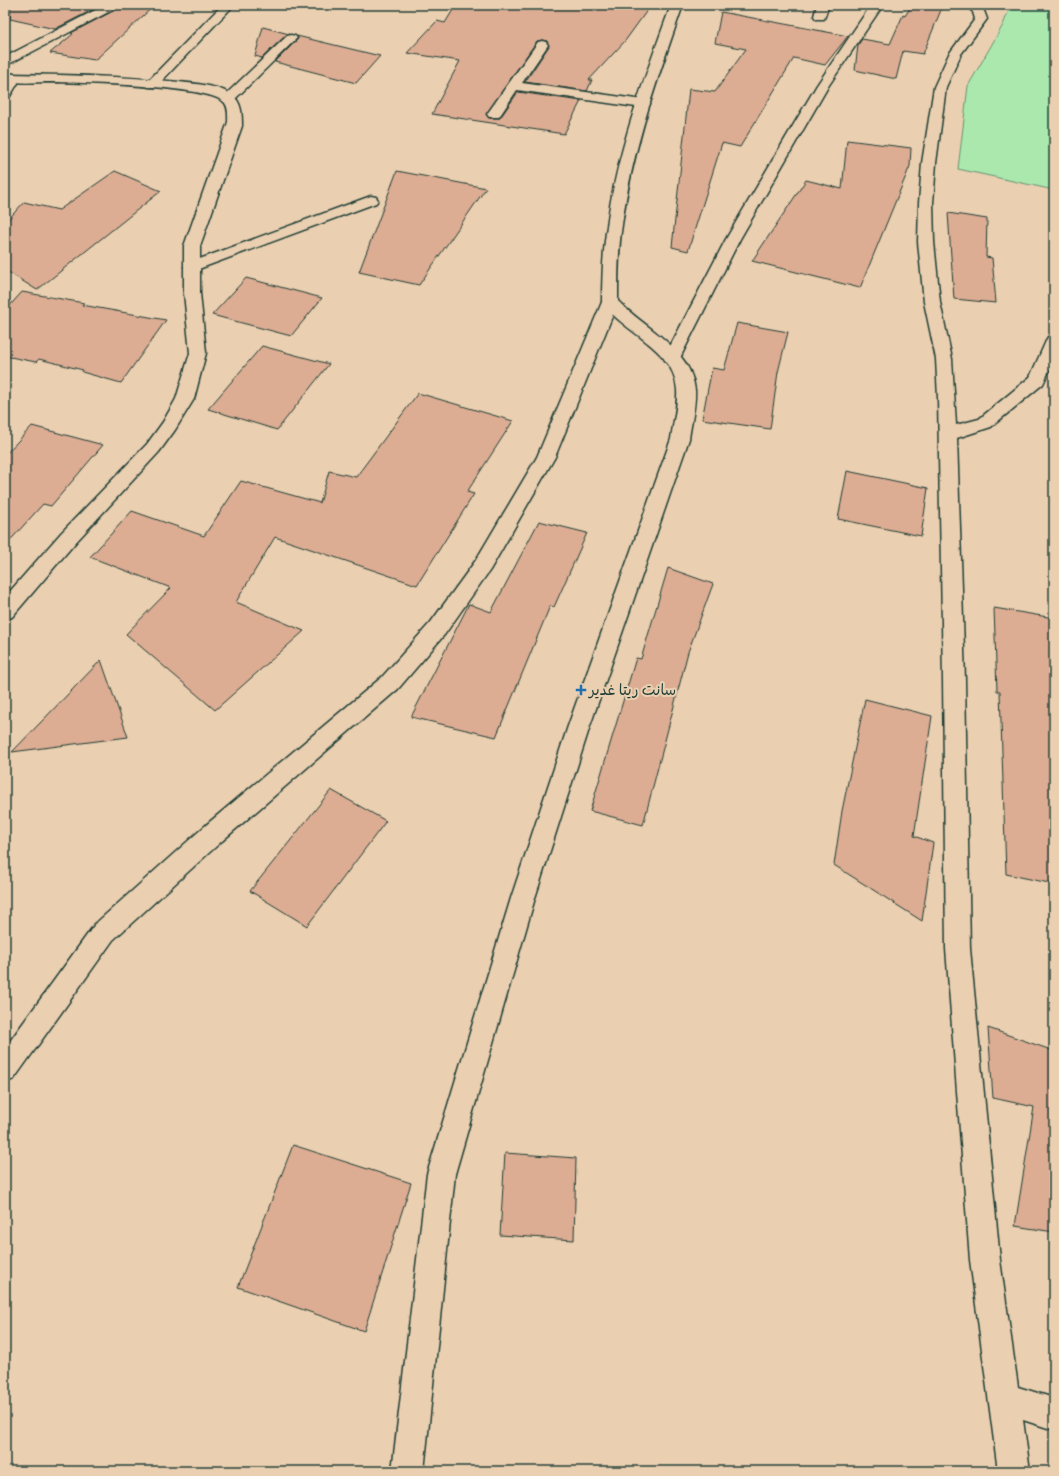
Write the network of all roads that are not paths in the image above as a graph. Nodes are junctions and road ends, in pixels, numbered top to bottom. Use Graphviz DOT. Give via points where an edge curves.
graph roads {
  1 [pos="114,5"];
  2 [pos="228,5"];
  3 [pos="677,5"];
  4 [pos="877,5"];
  5 [pos="972,5"];
  6 [pos="291,38"];
  7 [pos="542,45"];
  8 [pos="5,62"];
  9 [pos="8,76"];
  10 [pos="152,84"];
  11 [pos="513,85"];
  12 [pos="5,93"];
  13 [pos="228,99"];
  14 [pos="643,104"];
  15 [pos="494,114"];
  16 [pos="371,200"];
  17 [pos="191,268"];
  18 [pos="610,302"];
  19 [pos="1054,341"];
  20 [pos="672,358"];
  21 [pos="948,434"];
  22 [pos="5,611"];
  23 [pos="5,1070"];
  24 [pos="1004,1398"];
  25 [pos="1054,1414"];
  26 [pos="408,1471"];
  27 [pos="1014,1471"];
  1 -- 8 [label="street"];
  2 -- 10 [label="lane"];
  3 -- 14 [label="street"];
  4 -- 20 [label="street" via="823,85 737,232"];
  5 -- 21 [label="street" via="981,19 956,54 940,87 926,203 926,242 932,302 944,359"];
  6 -- 13 [label="lane"];
  7 -- 11 [label="street"];
  9 -- 10 [label="street"];
  9 -- 12 [label="street" via="12,83"];
  10 -- 13 [label="street" via="200,89"];
  11 -- 14 [label="street"];
  11 -- 15 [label="street"];
  13 -- 17 [label="street" via="233,106 235,126 192,246"];
  14 -- 18 [label="street" via="623,176 613,230 609,270"];
  16 -- 17 [label="lane"];
  17 -- 22 [label="street" via="198,353 185,399 153,448 68,538"];
  18 -- 20 [label="street"];
  18 -- 23 [label="street" via="546,457 484,565 438,628 390,683 214,833 104,932"];
  19 -- 21 [label="street" via="1037,380 985,423"];
  20 -- 26 [label="street" via="682,373 686,391 680,439 581,718 528,883 441,1174"];
  21 -- 24 [label="street" via="958,949 985,1260"];
  24 -- 25 [label="street"];
  24 -- 27 [label="street"];
}
